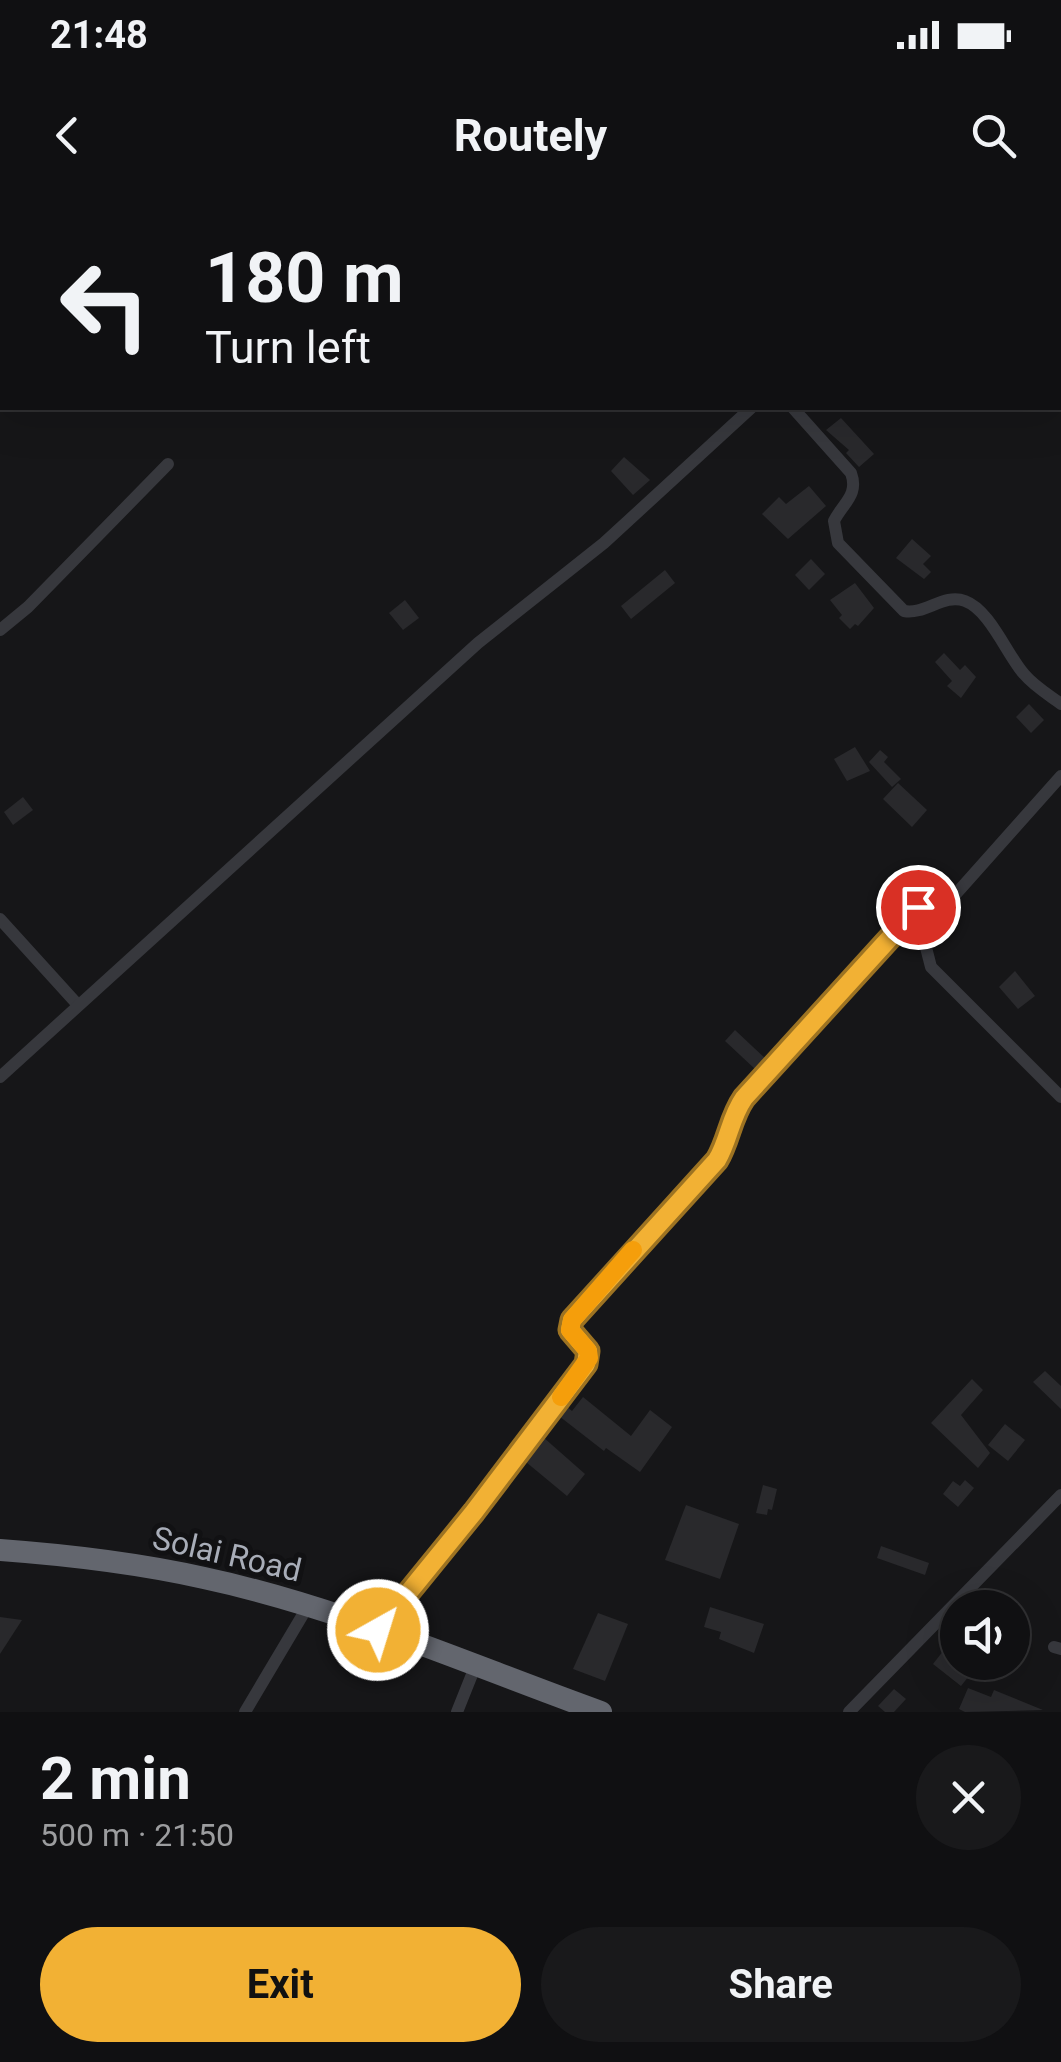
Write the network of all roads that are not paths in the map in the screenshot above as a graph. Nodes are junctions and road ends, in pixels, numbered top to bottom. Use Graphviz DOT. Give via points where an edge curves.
graph roads {
  1 [pos="749,410"];
  2 [pos="796,410"];
  3 [pos="168,464"];
  4 [pos="0,630"];
  5 [pos="1061,704"];
  6 [pos="1061,776"];
  7 [pos="918,907"];
  8 [pos="0,919"];
  9 [pos="78,1005"];
  10 [pos="0,1076"];
  11 [pos="1061,1097"];
  12 [pos="1061,1495"];
  13 [pos="0,1550"];
  14 [pos="308,1606"];
  15 [pos="378,1630"];
  16 [pos="475,1667"];
  17 [pos="245,1712"];
  18 [pos="457,1712"];
  19 [pos="601,1712"];
  20 [pos="849,1712"];
  1 -- 9 [label="street" via="604,543 478,643"];
  2 -- 5 [label="street" via="854,482 854,494 834,521 838,543 904,611 967,601 1024,674"];
  3 -- 4 [label="street"];
  6 -- 11 [label="street" via="922,932 931,967"];
  7 -- 15 [label="street" via="744,1098 717,1160 572,1320 570,1330 588,1351 586,1364"];
  8 -- 9 [label="street"];
  9 -- 10 [label="street"];
  12 -- 20 [label="street"];
  13 -- 14 [label="highway, Solai Road" via="205,1578"];
  14 -- 15 [label="highway, Solai Road"];
  14 -- 17 [label="street"];
  15 -- 16 [label="highway, Solai Road"];
  16 -- 18 [label="street"];
  16 -- 19 [label="highway, Solai Road"];
}
